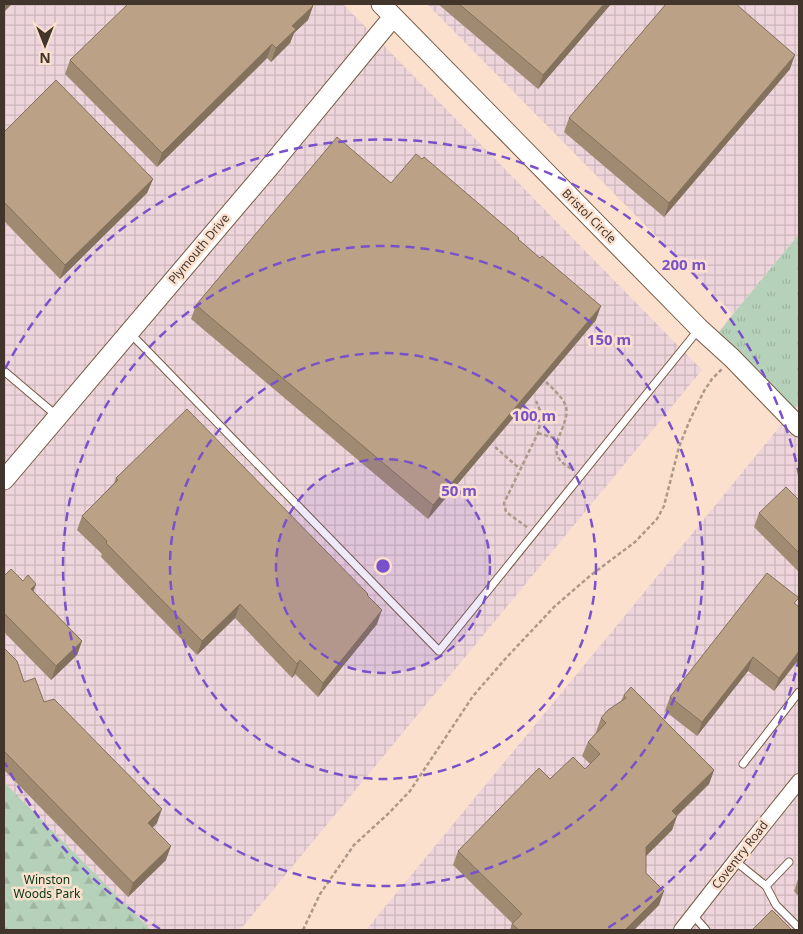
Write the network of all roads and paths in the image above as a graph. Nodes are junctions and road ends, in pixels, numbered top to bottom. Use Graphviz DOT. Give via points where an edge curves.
graph roads {
  1 [pos="387,11"];
  2 [pos="699,328"];
  3 [pos="128,332"];
  4 [pos="732,358"];
  5 [pos="4,371"];
  6 [pos="546,382"];
  7 [pos="536,402"];
  8 [pos="58,417"];
  9 [pos="799,427"];
  10 [pos="538,433"];
  11 [pos="558,439"];
  12 [pos="495,447"];
  13 [pos="520,469"];
  14 [pos="573,471"];
  15 [pos="4,480"];
  16 [pos="534,533"];
  17 [pos="799,692"];
  18 [pos="743,764"];
  19 [pos="799,780"];
  20 [pos="735,861"];
  21 [pos="789,862"];
  22 [pos="766,886"];
  23 [pos="693,915"];
  24 [pos="799,928"];
  25 [pos="303,930"];
  26 [pos="681,930"];
  27 [pos="706,930"];
  1 -- 2 [label="street, Bristol Circle"];
  1 -- 3 [label="street, Plymouth Drive" via="272,164"];
  2 -- 4 [label="street, Bristol Circle"];
  2 -- 16 [label="lane"];
  3 -- 8 [label="street, Plymouth Drive"];
  3 -- 16 [label="lane" via="439,651"];
  4 -- 9 [label="street, Bristol Circle"];
  4 -- 25 [label="path" via="712,379 689,422 664,506 657,519 635,542 554,607 501,663 473,696 410,791 354,845 320,894"];
  5 -- 8 [label="lane"];
  6 -- 11 [label="path" via="566,406 565,423"];
  7 -- 10 [label="path" via="542,415"];
  8 -- 15 [label="street, Plymouth Drive"];
  10 -- 11 [label="path"];
  10 -- 13 [label="path"];
  11 -- 14 [label="path" via="560,460"];
  12 -- 13 [label="path"];
  13 -- 16 [label="path" via="504,503 506,512"];
  17 -- 18 [label="lane"];
  19 -- 20 [label="street, Coventry Road"];
  20 -- 22 [label="lane"];
  20 -- 23 [label="street, Coventry Road"];
  21 -- 22 [label="lane"];
  22 -- 24 [label="lane" via="776,905"];
  23 -- 26 [label="street, Coventry Road"];
  23 -- 27 [label="lane"];
}
